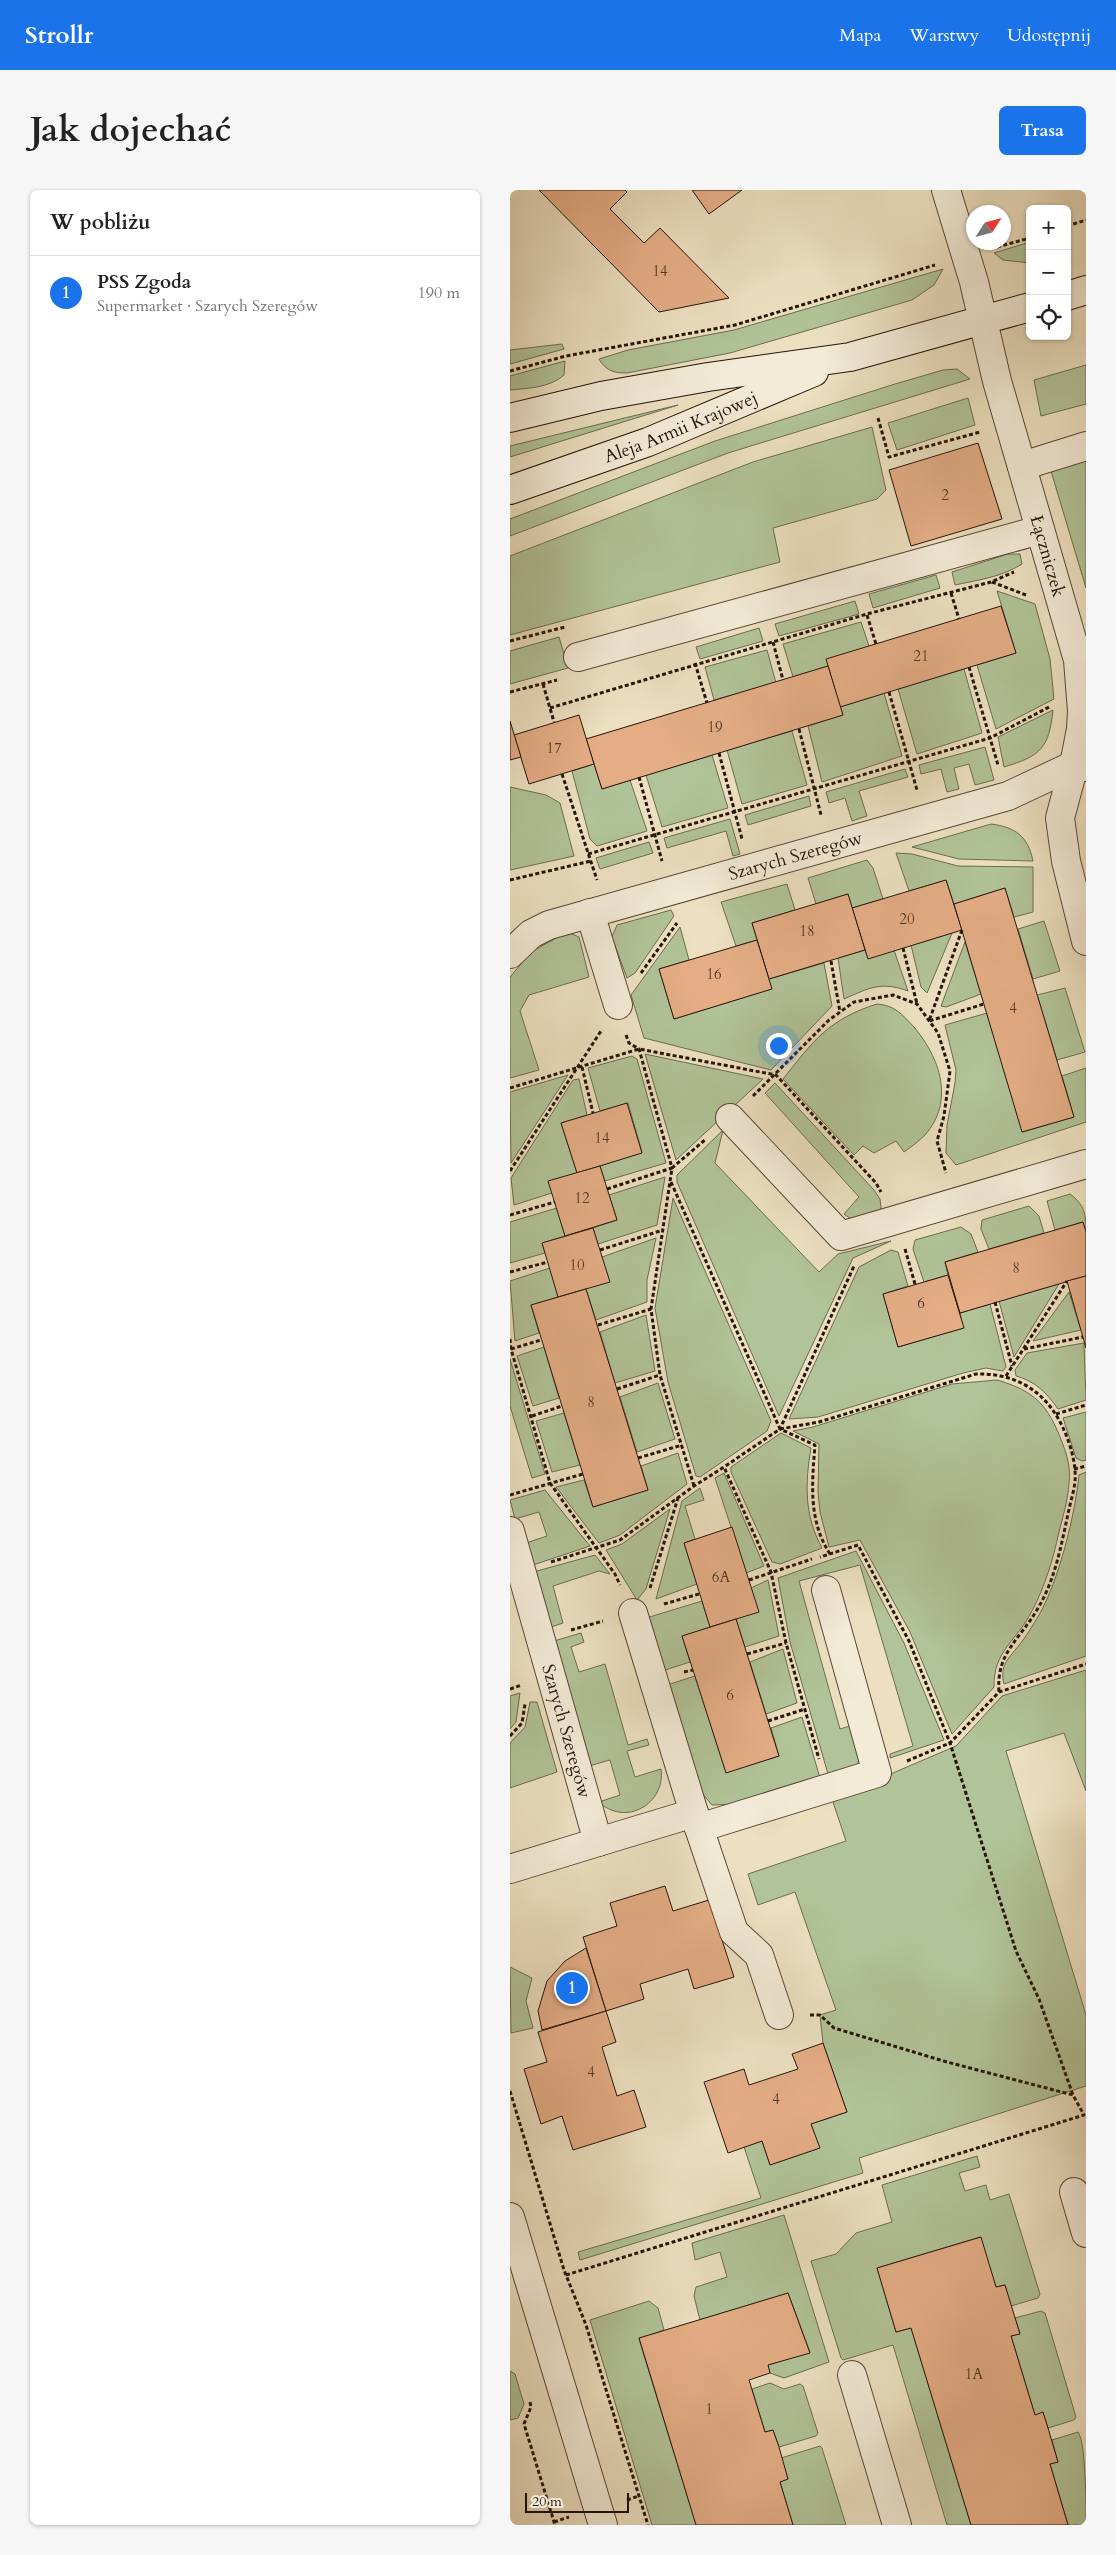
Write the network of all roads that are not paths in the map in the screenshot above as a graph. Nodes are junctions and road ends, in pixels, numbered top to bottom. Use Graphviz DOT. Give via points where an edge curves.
graph roads {
  1 [pos="946,190"];
  2 [pos="1086,290"];
  3 [pos="1070,295"];
  4 [pos="1026,308"];
  5 [pos="983,320"];
  6 [pos="850,357"];
  7 [pos="510,418"];
  8 [pos="1086,446"];
  9 [pos="1022,466"];
  10 [pos="510,490"];
  11 [pos="1040,530"];
  12 [pos="578,657"];
  13 [pos="1080,766"];
  14 [pos="1082,905"];
  15 [pos="598,911"];
  16 [pos="1086,940"];
  17 [pos="510,954"];
  18 [pos="618,1006"];
  19 [pos="730,1118"];
  20 [pos="1086,1164"];
  21 [pos="510,1531"];
  22 [pos="826,1590"];
  23 [pos="638,1611"];
  24 [pos="697,1820"];
  25 [pos="598,1842"];
  26 [pos="510,1869"];
  27 [pos="779,2014"];
  28 [pos="1074,2192"];
  29 [pos="510,2217"];
  30 [pos="1086,2233"];
  31 [pos="852,2375"];
  32 [pos="603,2525"];
  33 [pos="897,2525"];
  1 -- 5 [label="street, Łączniczek"];
  2 -- 3 [label="street"];
  4 -- 5 [label="street, Aleja Armii Krajowej"];
  5 -- 6 [label="street, Aleja Armii Krajowej"];
  5 -- 9 [label="street, Łączniczek" via="996,381"];
  6 -- 7 [label="street, Aleja Armii Krajowej" via="602,396"];
  6 -- 10 [label="street, Aleja Armii Krajowej" via="648,442"];
  8 -- 9 [label="street"];
  9 -- 11 [label="street, Łączniczek"];
  11 -- 12 [label="street"];
  11 -- 13 [label="street, Łączniczek" via="1078,660 1082,711"];
  13 -- 14 [label="street, Łączniczek" via="1060,818 1066,861"];
  13 -- 15 [label="street, Szarych Szeregów" via="1008,796"];
  14 -- 16 [label="street, Łączniczek"];
  15 -- 17 [label="street, Szarych Szeregów" via="549,925 531,934"];
  15 -- 18 [label="street"];
  19 -- 20 [label="street" via="841,1236 899,1231 955,1202"];
  21 -- 25 [label="street, Szarych Szeregów"];
  22 -- 24 [label="street" via="877,1773 827,1789"];
  23 -- 24 [label="street"];
  24 -- 25 [label="street"];
  24 -- 27 [label="street" via="734,1932 759,1955"];
  25 -- 26 [label="street"];
  28 -- 30 [label="street"];
  29 -- 32 [label="street"];
  31 -- 33 [label="street"];
}
